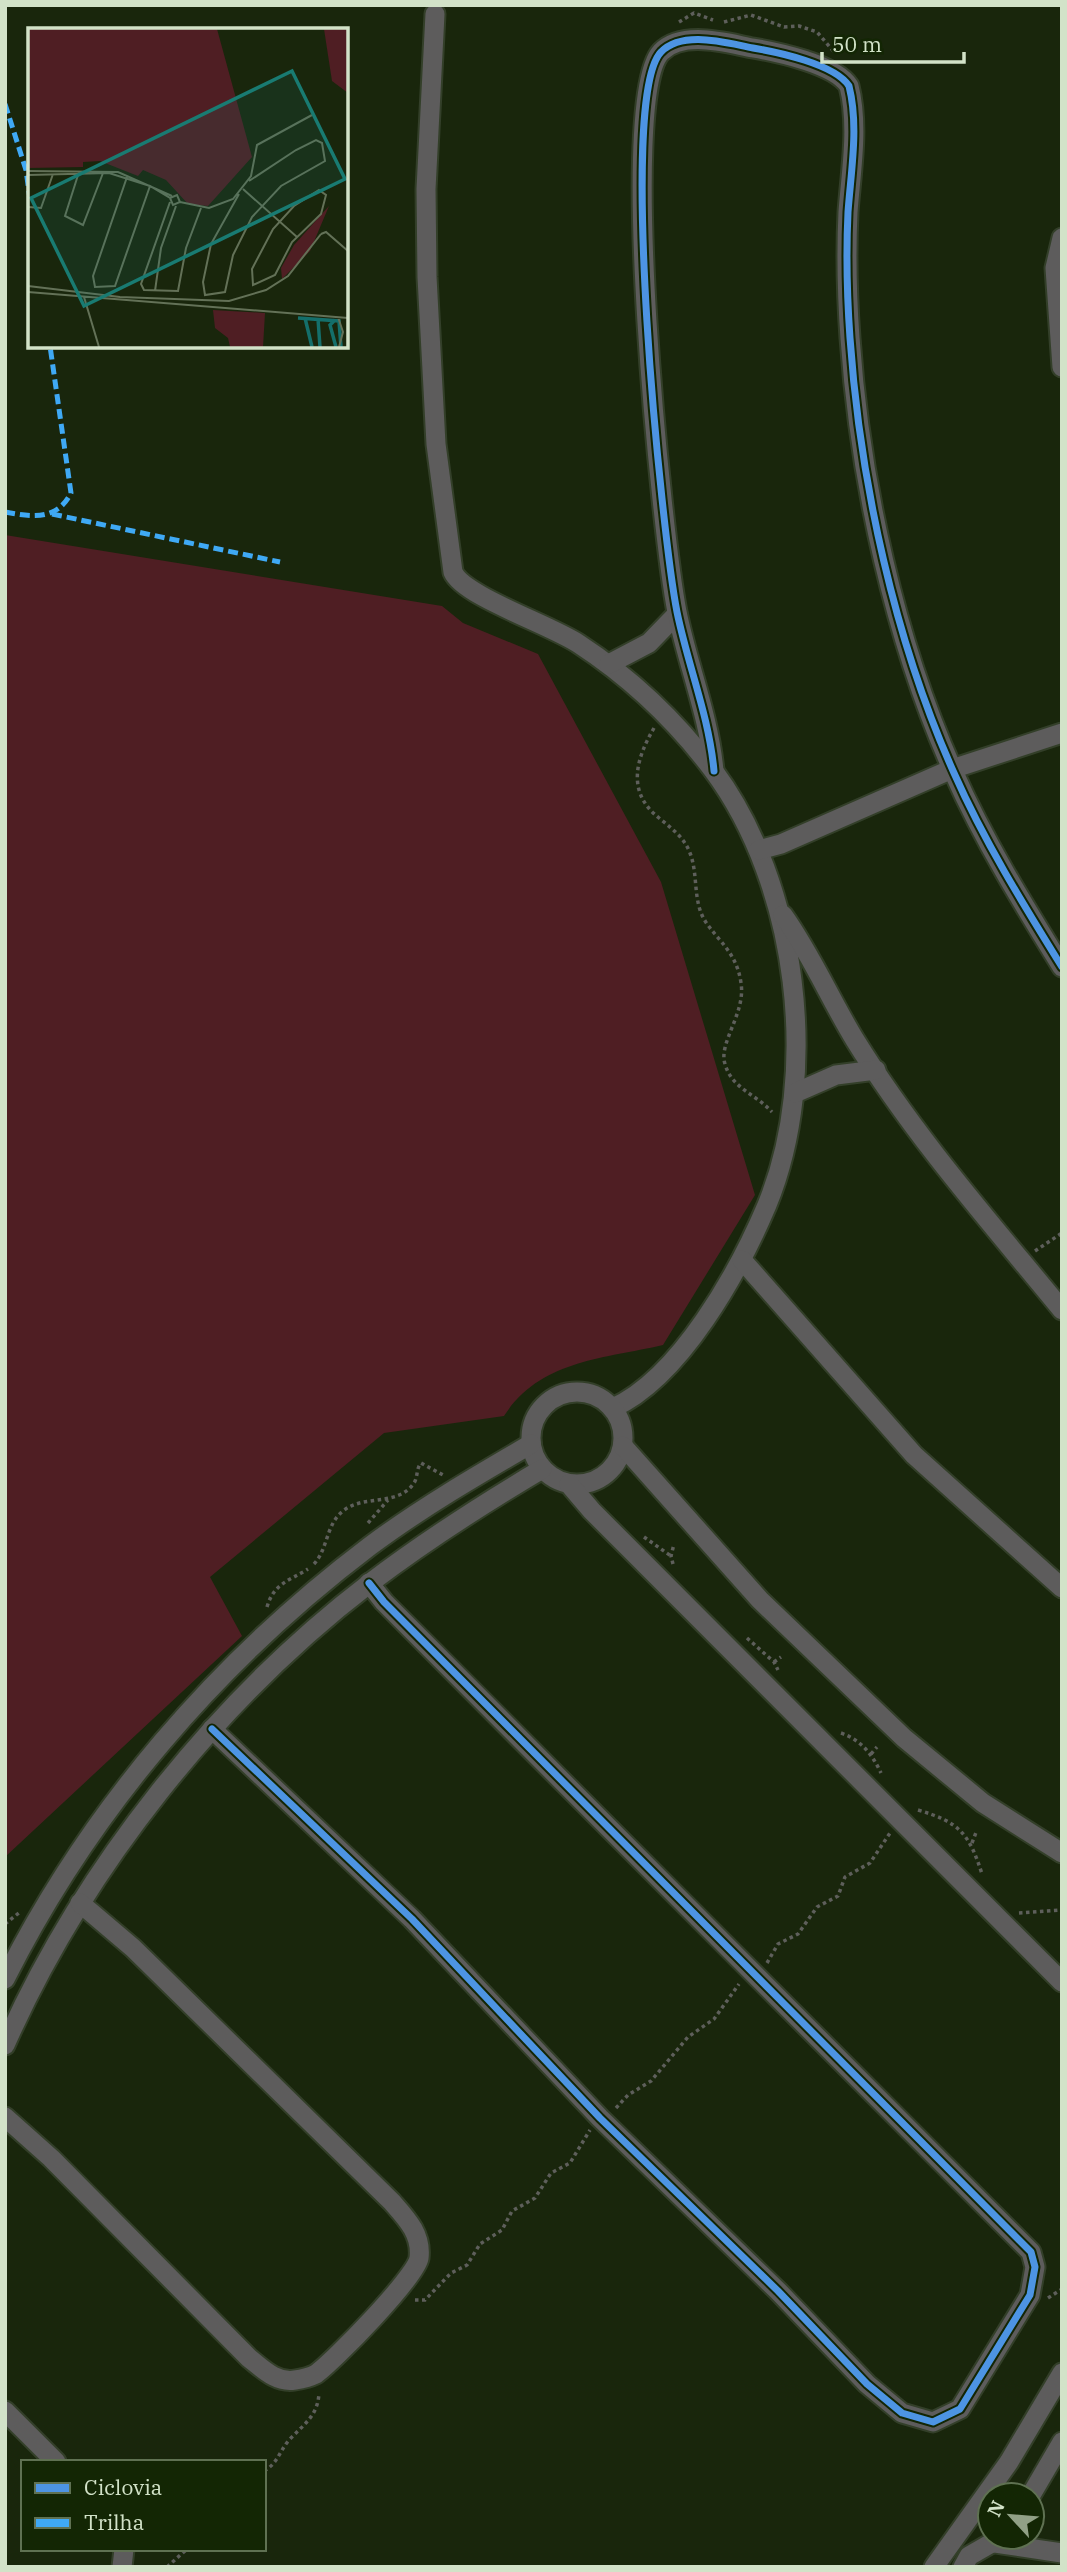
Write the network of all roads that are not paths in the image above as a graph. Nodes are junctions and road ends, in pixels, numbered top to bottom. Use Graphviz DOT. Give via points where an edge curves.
graph roads {
  1 [pos="435,14"];
  2 [pos="1062,238"];
  3 [pos="1062,367"];
  4 [pos="677,614"];
  5 [pos="609,664"];
  6 [pos="1062,733"];
  7 [pos="952,769"];
  8 [pos="714,771"];
  9 [pos="759,850"];
  10 [pos="777,905"];
  11 [pos="1062,967"];
  12 [pos="876,1070"];
  13 [pos="795,1093"];
  14 [pos="742,1260"];
  15 [pos="1062,1310"];
  16 [pos="613,1408"];
  17 [pos="531,1444"];
  18 [pos="623,1446"];
  19 [pos="542,1469"];
  20 [pos="569,1484"];
  21 [pos="369,1583"];
  22 [pos="1062,1588"];
  23 [pos="212,1729"];
  24 [pos="1062,1853"];
  25 [pos="80,1903"];
  26 [pos="5,1979"];
  27 [pos="1062,1982"];
  28 [pos="5,2045"];
  29 [pos="5,2117"];
  30 [pos="1062,2373"];
  31 [pos="5,2411"];
  32 [pos="1062,2442"];
  33 [pos="54,2460"];
  34 [pos="1039,2481"];
  35 [pos="978,2551"];
  36 [pos="934,2567"];
  37 [pos="963,2567"];
  1 -- 5 [label="street" via="426,277 436,444 451,562 464,587 544,624"];
  2 -- 3 [label="street" via="1055,268"];
  4 -- 5 [label="street" via="649,643"];
  4 -- 7 [label="street" via="650,379 643,227 645,110 651,71 659,55 673,44 706,41 773,51 830,70 849,86 853,122 848,307 858,410 898,610"];
  4 -- 8 [label="street" via="708,721"];
  5 -- 8 [label="street" via="664,712"];
  6 -- 7 [label="street"];
  7 -- 9 [label="street"];
  7 -- 11 [label="street" via="1014,890"];
  8 -- 9 [label="street"];
  9 -- 10 [label="street"];
  10 -- 12 [label="street"];
  10 -- 13 [label="street" via="795,1011"];
  12 -- 13 [label="street" via="836,1075"];
  12 -- 15 [label="street" via="951,1175"];
  13 -- 14 [label="street" via="770,1196"];
  14 -- 16 [label="street" via="693,1335 651,1381"];
  14 -- 22 [label="street" via="914,1455"];
  16 -- 17 [label="street" via="588,1392 559,1395 537,1415"];
  16 -- 18 [label="street" via="620,1420"];
  17 -- 19 [label="street"];
  17 -- 26 [label="street" via="372,1545 227,1670 131,1780 56,1889"];
  18 -- 20 [label="street" via="606,1475 585,1484"];
  18 -- 24 [label="street" via="760,1600 904,1738 983,1803"];
  19 -- 20 [label="street"];
  19 -- 21 [label="street"];
  20 -- 27 [label="street"];
  21 -- 23 [label="street"];
  21 -- 23 [label="street" via="1031,2252 1035,2267 1030,2295 960,2409 933,2423 902,2413 867,2384 600,2118 412,1919"];
  23 -- 25 [label="street" via="153,1799"];
  25 -- 28 [label="street"];
  25 -- 29 [label="street" via="142,1957 392,2202 413,2227 419,2258 397,2292 315,2374 286,2381 275,2378 248,2358"];
  30 -- 36 [label="street" via="1009,2462"];
  31 -- 33 [label="street"];
  32 -- 34 [label="street"];
  35 -- 37 [label="street"];
}
